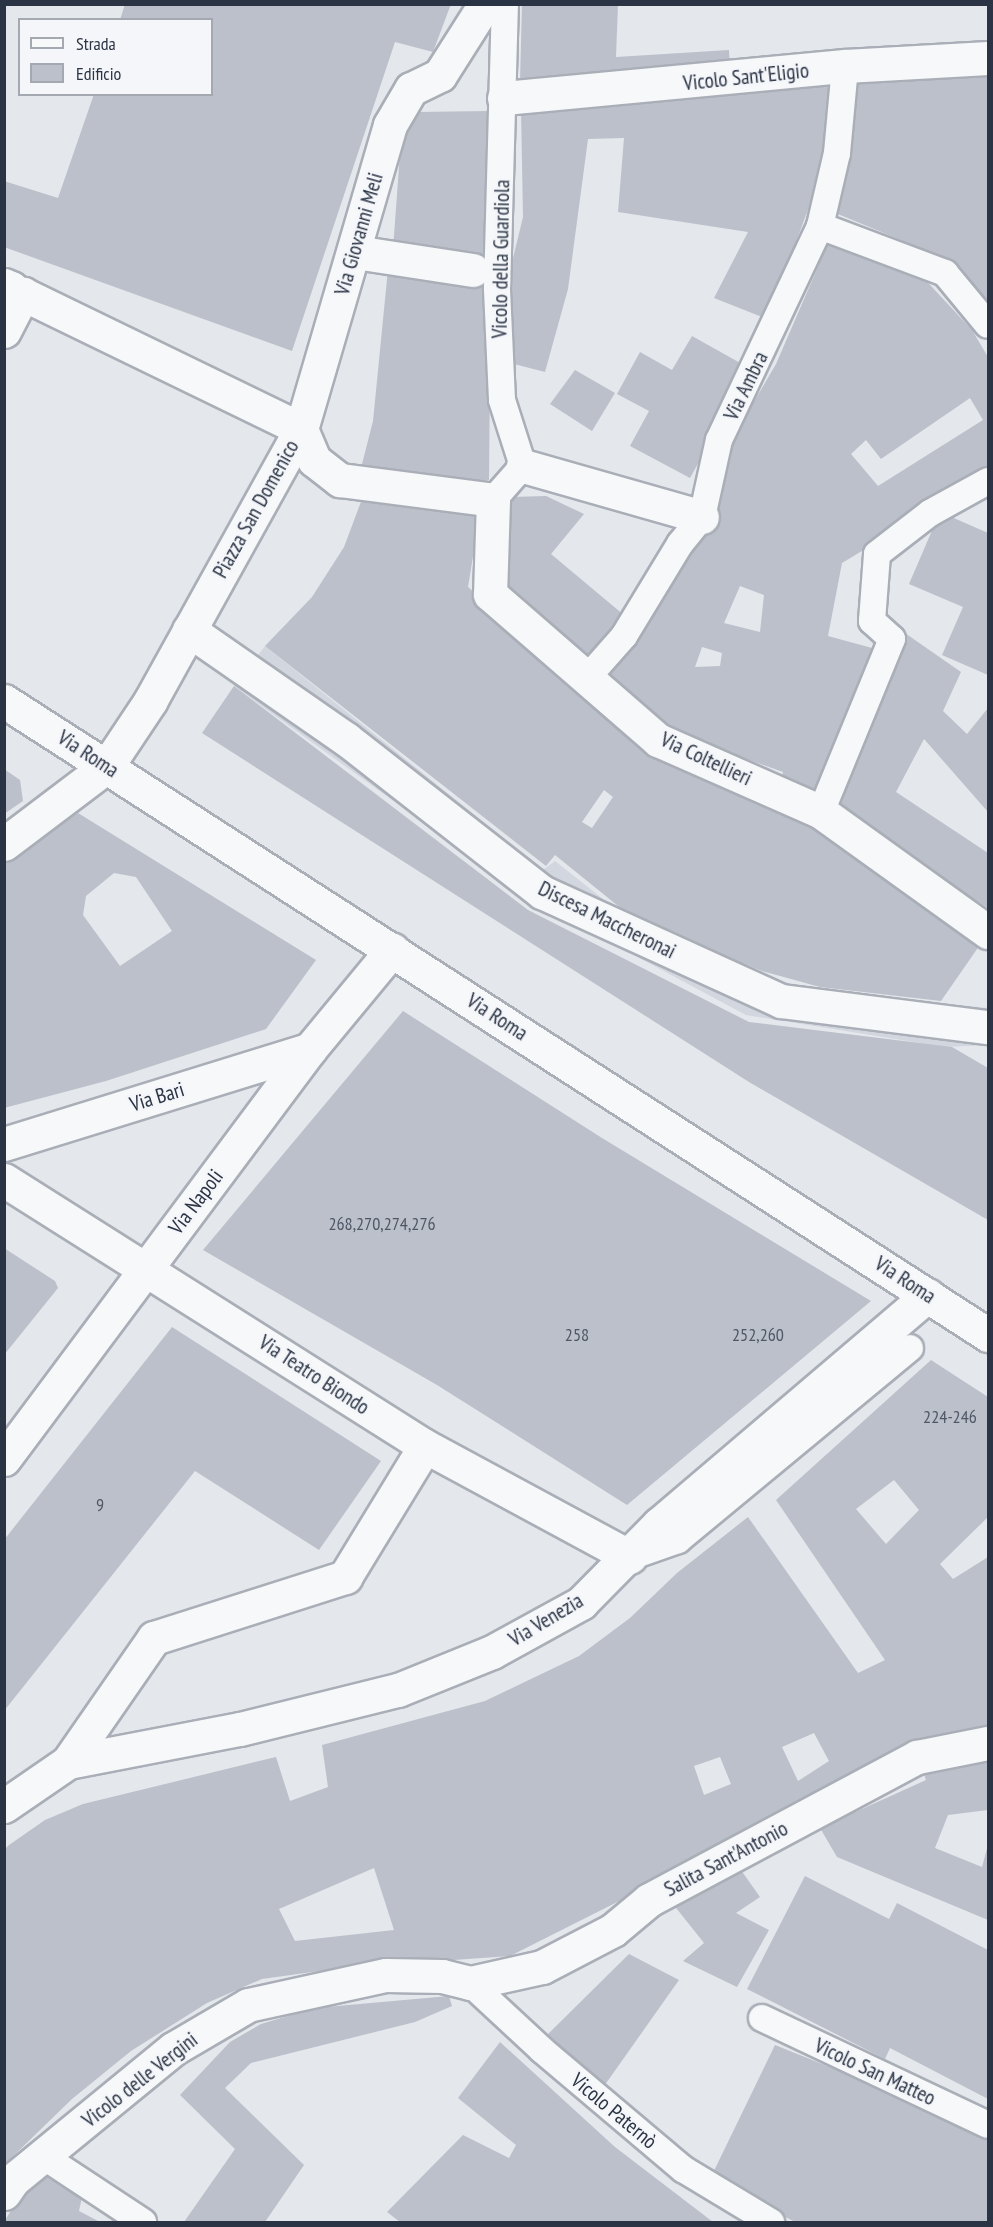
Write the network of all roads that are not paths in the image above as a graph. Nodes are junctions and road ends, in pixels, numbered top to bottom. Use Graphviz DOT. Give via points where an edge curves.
graph roads {
  1 [pos="485,4"];
  2 [pos="505,4"];
  3 [pos="988,58"];
  4 [pos="845,66"];
  5 [pos="504,98"];
  6 [pos="820,226"];
  7 [pos="355,252"];
  8 [pos="473,270"];
  9 [pos="11,293"];
  10 [pos="988,325"];
  11 [pos="4,331"];
  12 [pos="300,429"];
  13 [pos="523,466"];
  14 [pos="988,481"];
  15 [pos="493,500"];
  16 [pos="702,517"];
  17 [pos="189,630"];
  18 [pos="587,678"];
  19 [pos="4,700"];
  20 [pos="107,766"];
  21 [pos="821,812"];
  22 [pos="4,844"];
  23 [pos="988,932"];
  24 [pos="392,950"];
  25 [pos="988,1027"];
  26 [pos="310,1049"];
  27 [pos="4,1144"];
  28 [pos="4,1180"];
  29 [pos="147,1268"];
  30 [pos="928,1295"];
  31 [pos="988,1335"];
  32 [pos="910,1348"];
  33 [pos="425,1446"];
  34 [pos="4,1459"];
  35 [pos="630,1557"];
  36 [pos="988,1743"];
  37 [pos="68,1761"];
  38 [pos="4,1806"];
  39 [pos="470,1983"];
  40 [pos="762,2018"];
  41 [pos="988,2126"];
  42 [pos="44,2156"];
  43 [pos="4,2193"];
  44 [pos="143,2223"];
  45 [pos="771,2223"];
  1 -- 7 [label="street, Via Giovanni Meli" via="440,75 411,89 390,124"];
  2 -- 5 [label="lane, Vicolo della Guardiola"];
  3 -- 4 [label="street, Vicolo Sant'Eligio"];
  4 -- 5 [label="street, Vicolo Sant'Eligio"];
  4 -- 6 [label="lane, Via Ambra" via="837,153"];
  5 -- 13 [label="lane, Vicolo della Guardiola" via="497,288 502,400"];
  6 -- 10 [label="lane" via="945,273"];
  6 -- 16 [label="lane, Via Ambra" via="719,440"];
  7 -- 8 [label="street"];
  7 -- 12 [label="street, Via Giovanni Meli"];
  9 -- 11 [label="street, Piazza San Domenico"];
  9 -- 12 [label="street, Piazza San Domenico"];
  12 -- 15 [label="street" via="314,460 340,480"];
  12 -- 17 [label="street, Piazza San Domenico"];
  13 -- 15 [label="lane"];
  13 -- 16 [label="street"];
  14 -- 21 [label="lane" via="930,513 878,554 873,621 892,639"];
  15 -- 18 [label="street, Via Coltellieri" via="490,594"];
  16 -- 18 [label="lane, Via Ambra" via="680,544 624,636"];
  17 -- 20 [label="street, Piazza San Domenico"];
  17 -- 25 [label="street, Discesa Maccheronai" via="346,739 542,892 781,1001"];
  18 -- 21 [label="street, Via Coltellieri" via="658,740"];
  19 -- 20 [label="street, Via Roma"];
  20 -- 22 [label="street"];
  20 -- 24 [label="street, Via Roma"];
  21 -- 23 [label="street, Via Coltellieri"];
  24 -- 26 [label="street, Via Napoli"];
  24 -- 30 [label="street, Via Roma"];
  26 -- 27 [label="street, Via Bari"];
  26 -- 29 [label="street, Via Napoli"];
  28 -- 29 [label="street, Via Teatro Biondo"];
  29 -- 33 [label="street, Via Teatro Biondo"];
  29 -- 34 [label="street, Via Napoli"];
  30 -- 31 [label="street, Via Roma"];
  30 -- 35 [label="street, Via Venezia" via="659,1524"];
  32 -- 35 [label="lane" via="678,1540"];
  33 -- 35 [label="street, Via Teatro Biondo"];
  33 -- 37 [label="street, Via Venezia" via="345,1576 154,1638"];
  35 -- 37 [label="street, Via Venezia" via="580,1603 492,1652 398,1690 240,1729"];
  36 -- 39 [label="street, Salita Sant'Antonio" via="917,1757 649,1900 613,1930 542,1967"];
  37 -- 38 [label="street, Via Venezia"];
  39 -- 42 [label="street, Vicolo delle Vergini" via="442,1976 386,1975 248,2005 173,2049"];
  39 -- 45 [label="lane, Vicolo Paternò" via="542,2050 683,2169"];
  40 -- 41 [label="lane, Vicolo San Matteo"];
  42 -- 43 [label="street, Vicolo delle Vergini" via="13,2180"];
  42 -- 44 [label="lane"];
}
